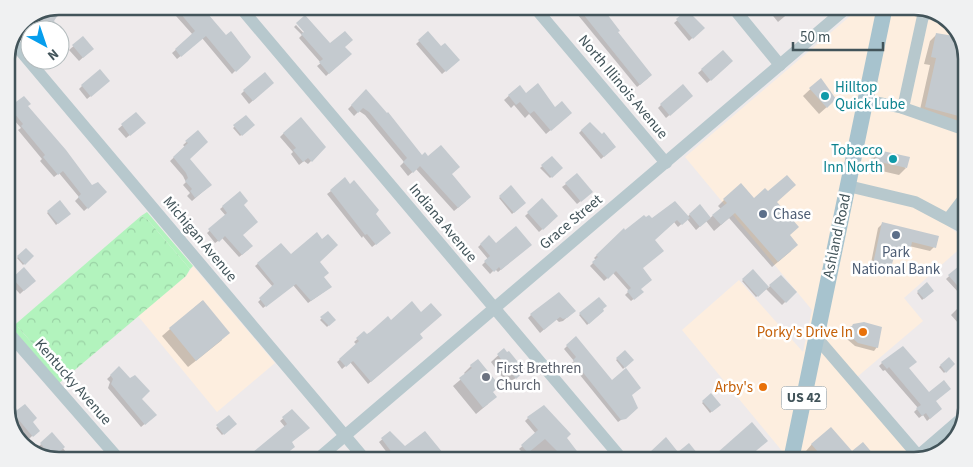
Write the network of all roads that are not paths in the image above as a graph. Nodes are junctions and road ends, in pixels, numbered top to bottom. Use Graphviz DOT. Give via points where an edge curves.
graph roads {
  1 [pos="247,15"];
  2 [pos="541,15"];
  3 [pos="739,15"];
  4 [pos="838,15"];
  5 [pos="883,15"];
  6 [pos="924,16"];
  7 [pos="16,46"];
  8 [pos="780,65"];
  9 [pos="866,100"];
  10 [pos="903,108"];
  11 [pos="958,127"];
  12 [pos="666,163"];
  13 [pos="848,186"];
  14 [pos="958,206"];
  15 [pos="949,218"];
  16 [pos="958,224"];
  17 [pos="494,308"];
  18 [pos="816,337"];
  19 [pos="15,340"];
  20 [pos="955,425"];
  21 [pos="345,436"];
  22 [pos="927,450"];
  23 [pos="113,452"];
  24 [pos="326,452"];
  25 [pos="359,452"];
  26 [pos="616,452"];
  27 [pos="793,452"];
  28 [pos="914,452"];
  1 -- 17 [label="street, Indiana Avenue"];
  2 -- 12 [label="street, North Illinois Avenue"];
  3 -- 8 [label="street"];
  4 -- 8 [label="street, Grace Street"];
  5 -- 9 [label="main road, Ashland Road / US 42"];
  6 -- 10 [label="street"];
  7 -- 21 [label="street, Michigan Avenue"];
  8 -- 12 [label="street, Grace Street"];
  9 -- 10 [label="street"];
  9 -- 13 [label="main road, Ashland Road / US 42"];
  10 -- 11 [label="street"];
  12 -- 17 [label="street, Grace Street"];
  13 -- 15 [label="street" via="915,202"];
  13 -- 18 [label="main road, Ashland Road / US 42"];
  14 -- 15 [label="street"];
  15 -- 16 [label="street"];
  17 -- 21 [label="street, Grace Street"];
  17 -- 26 [label="street, Indiana Avenue"];
  18 -- 27 [label="main road, Ashland Road / US 42"];
  18 -- 28 [label="street"];
  19 -- 23 [label="street, Kentucky Avenue"];
  20 -- 22 [label="street"];
  21 -- 24 [label="street, Grace Street"];
  21 -- 25 [label="street, Michigan Avenue"];
}
